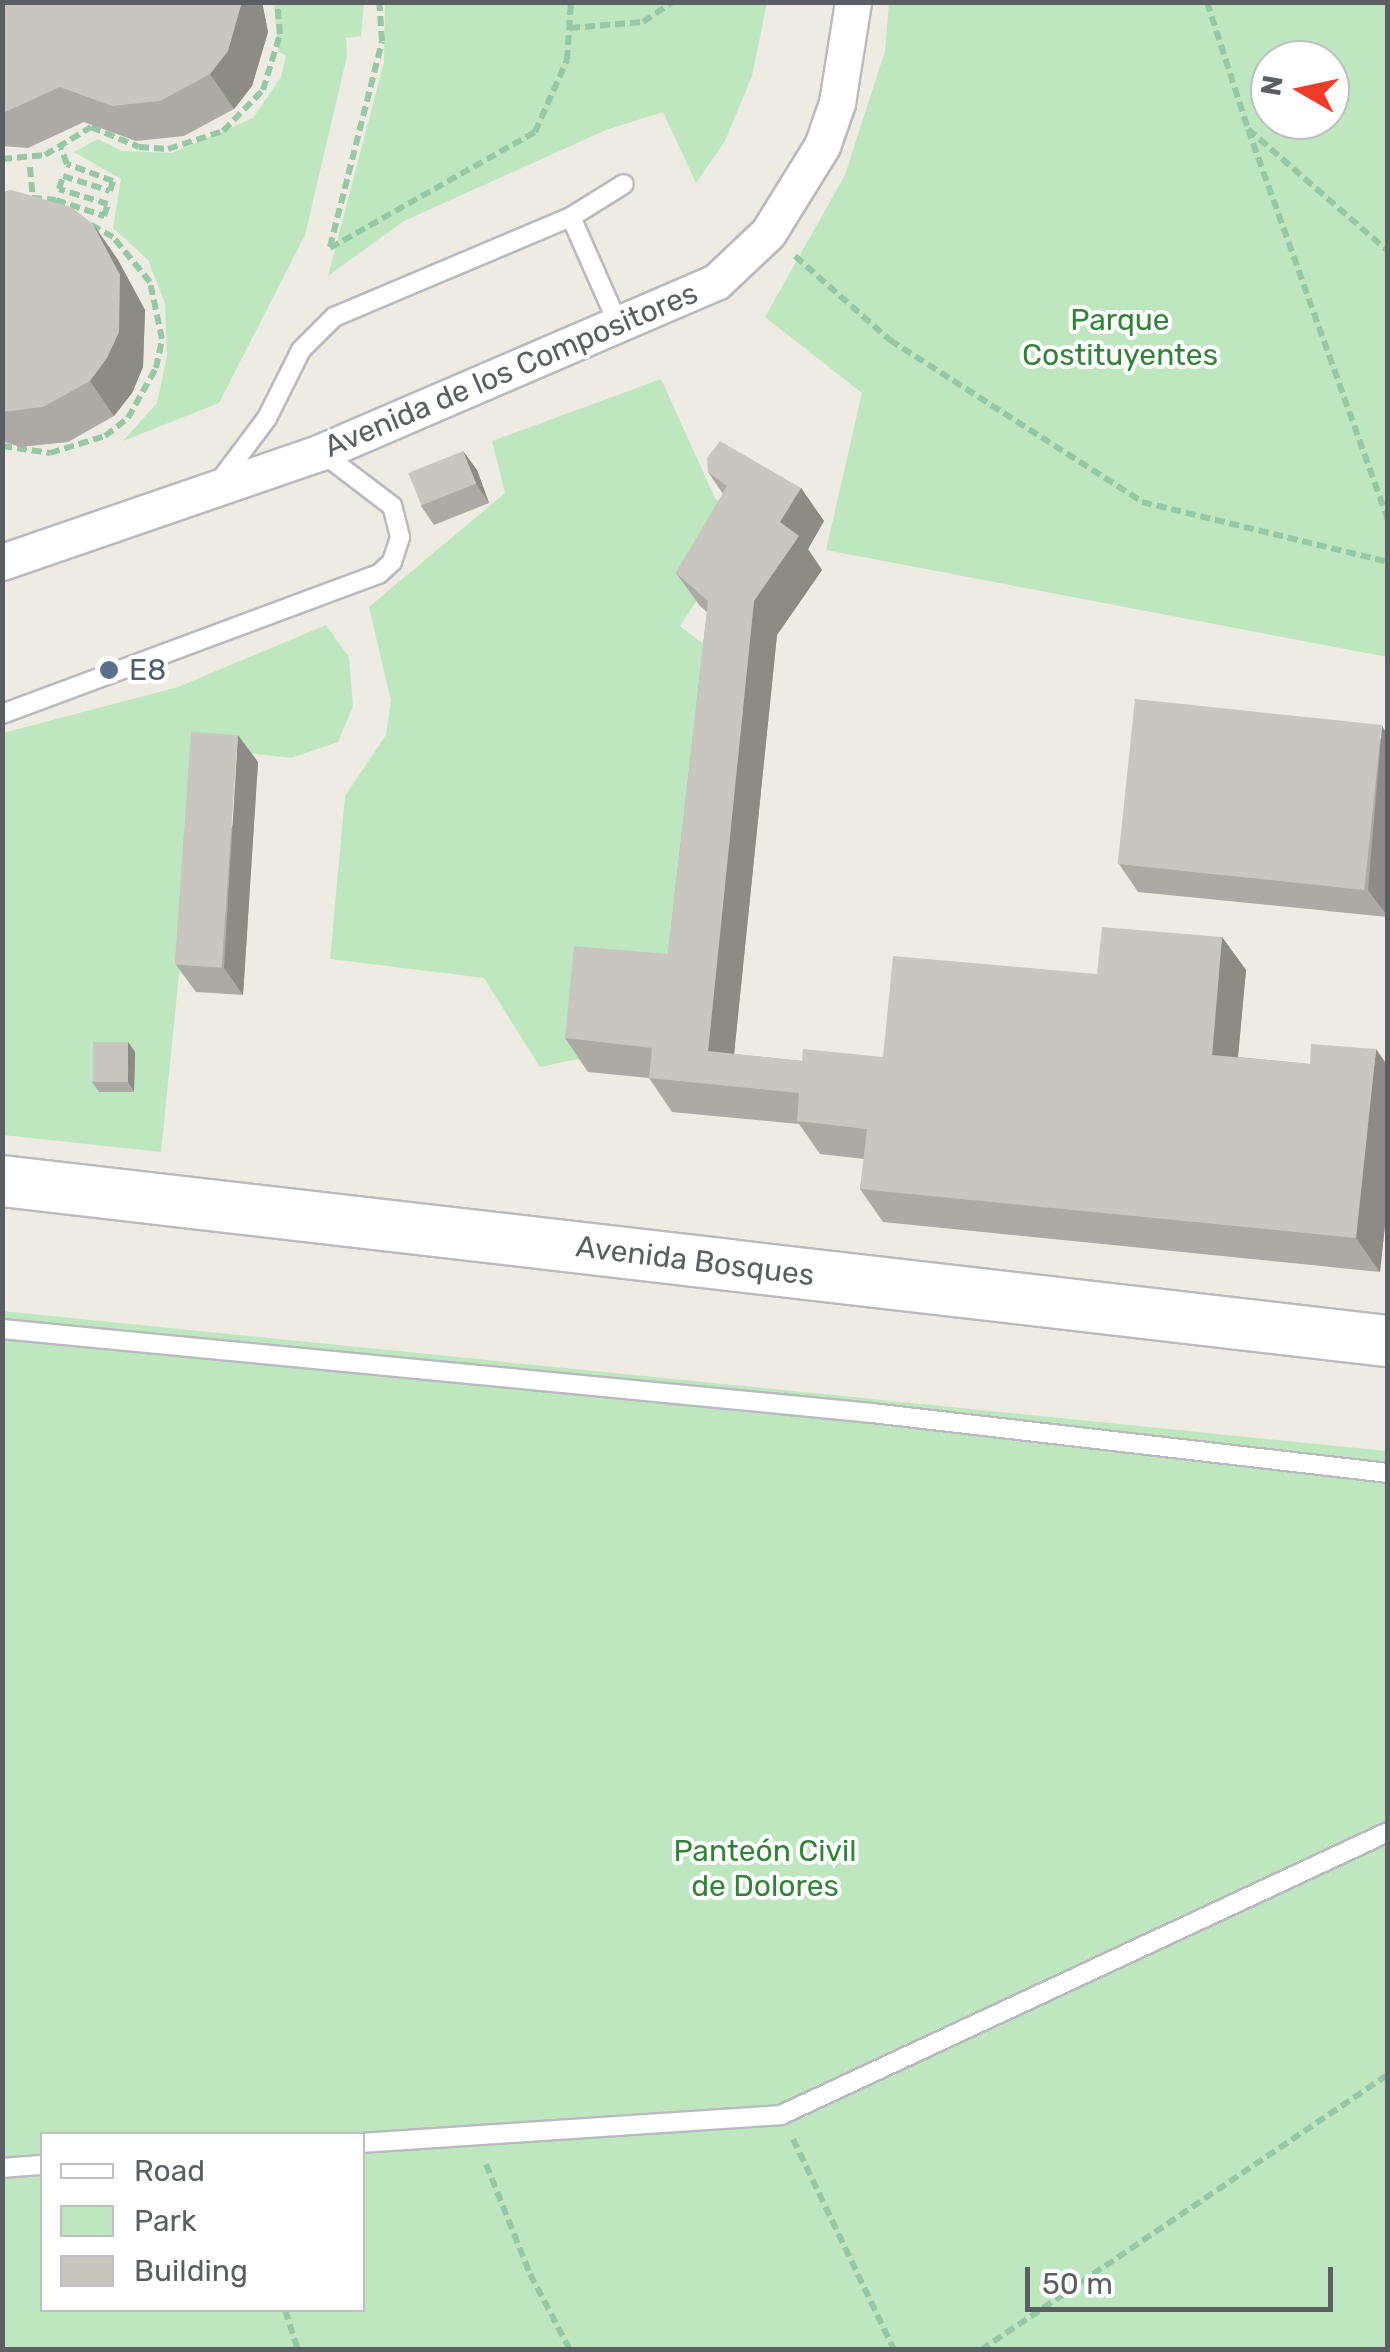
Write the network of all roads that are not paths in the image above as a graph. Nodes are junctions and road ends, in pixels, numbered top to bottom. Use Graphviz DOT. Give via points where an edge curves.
graph roads {
  1 [pos="854,2"];
  2 [pos="624,184"];
  3 [pos="570,217"];
  4 [pos="620,328"];
  5 [pos="321,452"];
  6 [pos="210,494"];
  7 [pos="2,562"];
  8 [pos="2,714"];
  9 [pos="2,1182"];
  10 [pos="2,1329"];
  11 [pos="1388,1342"];
  12 [pos="1388,1473"];
  13 [pos="1388,1832"];
  14 [pos="365,2144"];
  15 [pos="40,2165"];
  16 [pos="2,2168"];
  1 -- 4 [label="street, Avenida de los Compositores" via="837,104 822,146 768,233 716,282"];
  2 -- 3 [label="lane"];
  3 -- 4 [label="lane"];
  3 -- 6 [label="lane" via="334,317 301,350 267,418"];
  4 -- 5 [label="street, Avenida de los Compositores"];
  5 -- 6 [label="street, Avenida de los Compositores"];
  5 -- 8 [label="lane" via="392,506 400,537 392,562 379,574"];
  6 -- 7 [label="street, Avenida de los Compositores"];
  9 -- 11 [label="street, Avenida Bosques"];
  10 -- 12 [label="lane" via="872,1414"];
  13 -- 14 [label="lane" via="781,2115"];
  15 -- 16 [label="lane"];
}
